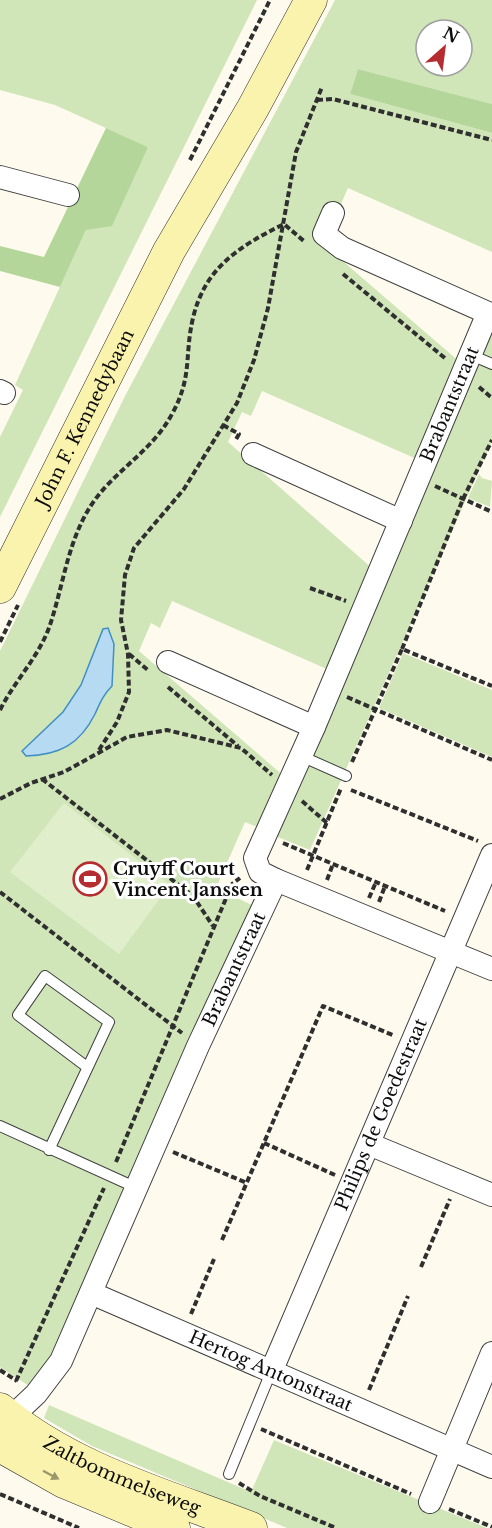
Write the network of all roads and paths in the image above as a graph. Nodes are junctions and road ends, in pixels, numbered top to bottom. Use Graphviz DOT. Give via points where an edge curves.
graph roads {
  1 [pos="289,0"];
  2 [pos="311,0"];
  3 [pos="322,87"];
  4 [pos="317,100"];
  5 [pos="492,140"];
  6 [pos="0,177"];
  7 [pos="68,195"];
  8 [pos="333,213"];
  9 [pos="284,224"];
  10 [pos="308,245"];
  11 [pos="170,250"];
  12 [pos="342,273"];
  13 [pos="490,309"];
  14 [pos="467,364"];
  15 [pos="492,364"];
  16 [pos="492,398"];
  17 [pos="492,438"];
  18 [pos="253,454"];
  19 [pos="418,479"];
  20 [pos="463,499"];
  21 [pos="492,512"];
  22 [pos="401,521"];
  23 [pos="0,587"];
  24 [pos="310,588"];
  25 [pos="364,608"];
  26 [pos="402,649"];
  27 [pos="128,654"];
  28 [pos="159,671"];
  29 [pos="492,686"];
  30 [pos="329,690"];
  31 [pos="0,710"];
  32 [pos="375,710"];
  33 [pos="314,727"];
  34 [pos="241,748"];
  35 [pos="99,750"];
  36 [pos="301,756"];
  37 [pos="492,760"];
  38 [pos="346,776"];
  39 [pos="42,779"];
  40 [pos="288,789"];
  41 [pos="0,799"];
  42 [pos="327,823"];
  43 [pos="266,835"];
  44 [pos="487,849"];
  45 [pos="313,856"];
  46 [pos="257,864"];
  47 [pos="276,880"];
  48 [pos="298,890"];
  49 [pos="0,892"];
  50 [pos="465,920"];
  51 [pos="213,927"];
  52 [pos="451,952"];
  53 [pos="492,969"];
  54 [pos="171,1024"];
  55 [pos="412,1043"];
  56 [pos="198,1046"];
  57 [pos="87,1067"];
  58 [pos="0,1126"];
  59 [pos="264,1143"];
  60 [pos="156,1144"];
  61 [pos="369,1144"];
  62 [pos="49,1150"];
  63 [pos="110,1176"];
  64 [pos="457,1181"];
  65 [pos="352,1182"];
  66 [pos="247,1183"];
  67 [pos="137,1188"];
  68 [pos="492,1195"];
  69 [pos="222,1240"];
  70 [pos="214,1259"];
  71 [pos="421,1267"];
  72 [pos="91,1293"];
  73 [pos="408,1296"];
  74 [pos="190,1315"];
  75 [pos="492,1353"];
  76 [pos="271,1372"];
  77 [pos="16,1381"];
  78 [pos="369,1390"];
  79 [pos="249,1424"];
  80 [pos="3,1425"];
  81 [pos="451,1450"];
  82 [pos="492,1467"];
  83 [pos="229,1474"];
  84 [pos="0,1494"];
  85 [pos="430,1502"];
  86 [pos="492,1527"];
  87 [pos="80,1528"];
  88 [pos="174,1528"];
  89 [pos="251,1528"];
  90 [pos="336,1528"];
  1 -- 11 [label="main road, John F. Kennedybaan" via="187,204"];
  2 -- 11 [label="main road, John F. Kennedybaan"];
  3 -- 4 [label="path"];
  4 -- 5 [label="path" via="333,99"];
  4 -- 9 [label="path" via="296,152"];
  6 -- 7 [label="street"];
  8 -- 13 [label="street, Brabantstraat" via="324,234 342,248"];
  9 -- 10 [label="path"];
  9 -- 27 [label="path" via="268,308 237,403 183,489 134,548 125,575 121,620"];
  9 -- 31 [label="path" via="242,245 214,272 193,319 185,388 154,441 117,472 92,503 73,542 50,625 37,655 14,683"];
  11 -- 23 [label="main road, John F. Kennedybaan"];
  12 -- 14 [label="path"];
  13 -- 14 [label="street, Brabantstraat"];
  14 -- 15 [label="lane"];
  14 -- 16 [label="path"];
  14 -- 19 [label="street, Brabantstraat"];
  17 -- 20 [label="path"];
  18 -- 22 [label="street"];
  19 -- 20 [label="path"];
  19 -- 22 [label="street, Brabantstraat"];
  20 -- 21 [label="path"];
  20 -- 26 [label="path"];
  22 -- 25 [label="street, Brabantstraat"];
  24 -- 25 [label="path"];
  25 -- 30 [label="street, Brabantstraat"];
  26 -- 29 [label="path"];
  26 -- 32 [label="path"];
  27 -- 28 [label="path"];
  27 -- 35 [label="path" via="129,692 117,722"];
  28 -- 33 [label="street"];
  28 -- 34 [label="path"];
  30 -- 32 [label="path"];
  30 -- 33 [label="street, Brabantstraat"];
  32 -- 37 [label="path"];
  32 -- 38 [label="path"];
  33 -- 36 [label="street, Brabantstraat"];
  34 -- 35 [label="path" via="167,730 128,737"];
  34 -- 40 [label="path"];
  35 -- 39 [label="path" via="64,772"];
  36 -- 38 [label="lane"];
  36 -- 40 [label="street, Brabantstraat"];
  39 -- 41 [label="path"];
  39 -- 51 [label="path" via="193,896"];
  40 -- 42 [label="path"];
  40 -- 43 [label="street, Brabantstraat"];
  42 -- 44 [label="path" via="342,787"];
  42 -- 45 [label="path"];
  43 -- 45 [label="path"];
  43 -- 46 [label="street, Brabantstraat" via="255,858"];
  44 -- 50 [label="street, Philips de Goedestraat"];
  45 -- 48 [label="path"];
  45 -- 50 [label="path"];
  46 -- 47 [label="street" via="260,872"];
  46 -- 51 [label="path" via="232,884"];
  47 -- 48 [label="street"];
  47 -- 56 [label="street, Brabantstraat"];
  48 -- 52 [label="street"];
  49 -- 54 [label="path"];
  50 -- 52 [label="street, Philips de Goedestraat"];
  51 -- 54 [label="path"];
  52 -- 53 [label="street"];
  52 -- 55 [label="street, Philips de Goedestraat"];
  54 -- 56 [label="path"];
  54 -- 63 [label="path"];
  55 -- 59 [label="path" via="322,1006"];
  55 -- 61 [label="street, Philips de Goedestraat"];
  56 -- 60 [label="street, Brabantstraat"];
  57 -- 57 [label="lane" via="109,1022 45,976 18,1015"];
  57 -- 62 [label="lane"];
  58 -- 62 [label="lane"];
  59 -- 65 [label="path"];
  59 -- 66 [label="path"];
  60 -- 66 [label="path"];
  60 -- 67 [label="street, Brabantstraat"];
  61 -- 64 [label="street"];
  61 -- 65 [label="street, Philips de Goedestraat"];
  62 -- 63 [label="lane"];
  63 -- 67 [label="lane"];
  63 -- 77 [label="path"];
  64 -- 68 [label="street"];
  64 -- 71 [label="path"];
  65 -- 76 [label="street, Philips de Goedestraat"];
  66 -- 69 [label="path"];
  67 -- 72 [label="street, Brabantstraat"];
  70 -- 74 [label="path"];
  72 -- 76 [label="street, Hertog Antonstraat"];
  72 -- 80 [label="street, Brabantstraat" via="61,1361 36,1394"];
  73 -- 78 [label="path"];
  75 -- 81 [label="street"];
  76 -- 79 [label="lane"];
  76 -- 81 [label="street, Hertog Antonstraat"];
  79 -- 83 [label="lane"];
  79 -- 85 [label="path"];
  80 -- 88 [label="main road, Zaltbommelseweg, one-way" via="64,1482"];
  80 -- 89 [label="main road, Zaltbommelseweg" via="109,1473"];
  81 -- 82 [label="street, Hertog Antonstraat"];
  81 -- 85 [label="street"];
  83 -- 90 [label="path" via="260,1496"];
  84 -- 87 [label="path"];
  85 -- 86 [label="path"];
}
